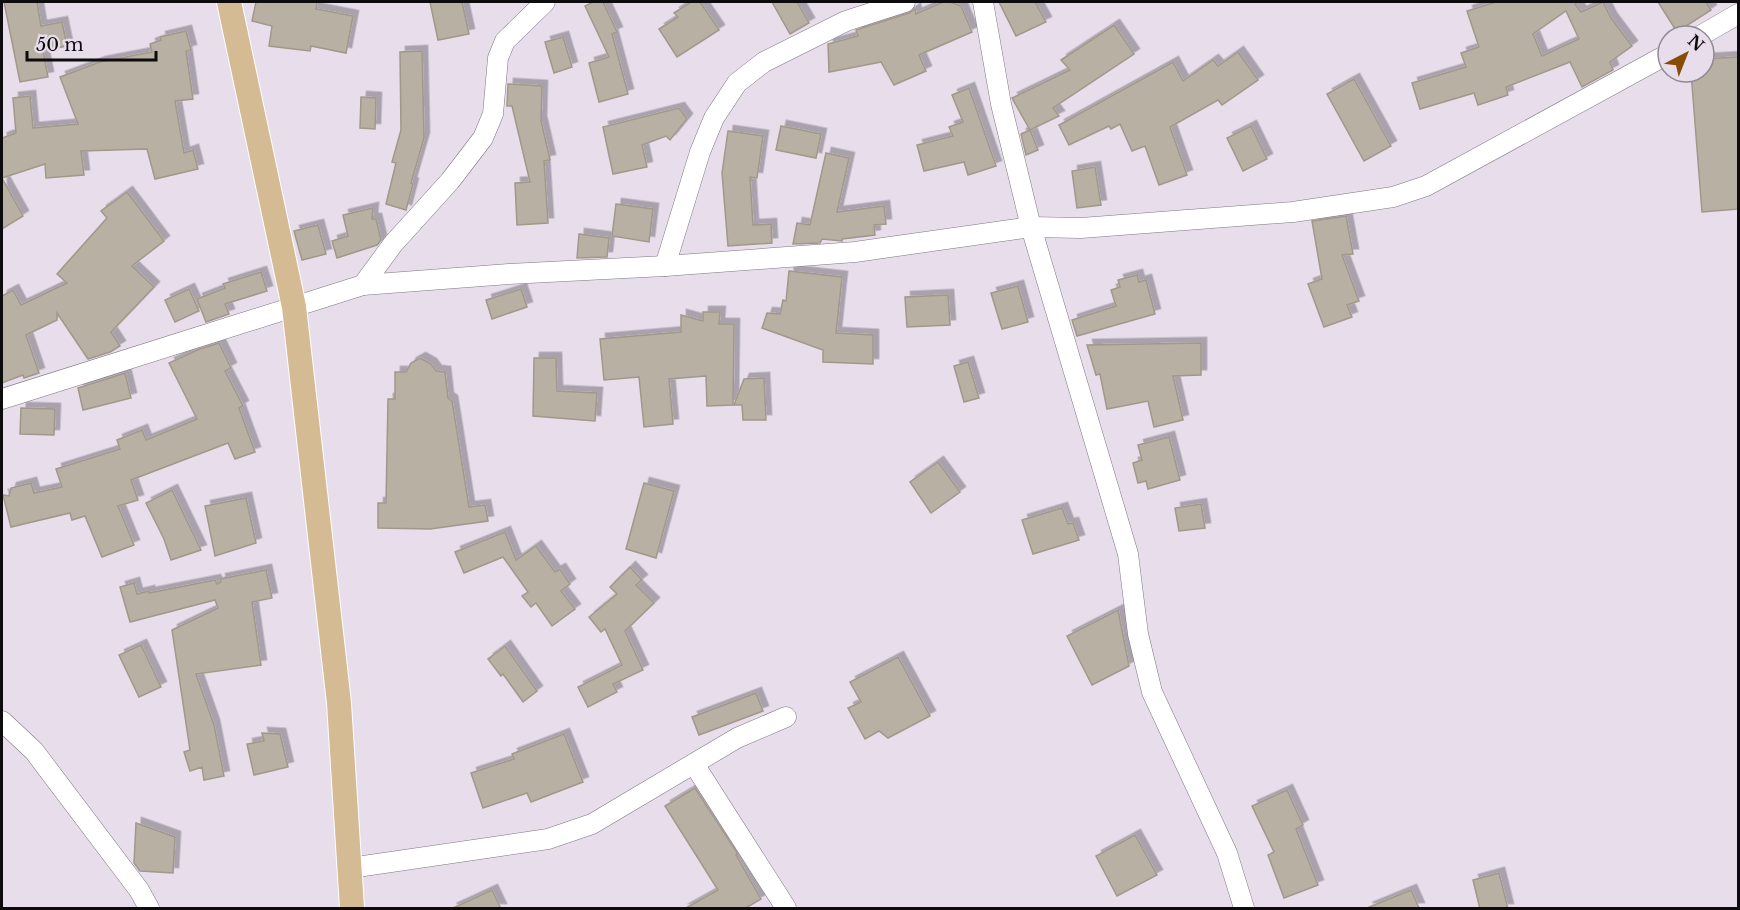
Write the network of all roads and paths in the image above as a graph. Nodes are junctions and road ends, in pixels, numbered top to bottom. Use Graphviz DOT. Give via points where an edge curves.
graph roads {
  1 [pos="229,2"];
  2 [pos="545,2"];
  3 [pos="905,2"];
  4 [pos="983,2"];
  5 [pos="1738,14"];
  6 [pos="1716,27"];
  7 [pos="1656,61"];
  8 [pos="1031,228"];
  9 [pos="664,266"];
  10 [pos="363,285"];
  11 [pos="294,307"];
  12 [pos="2,399"];
  13 [pos="786,717"];
  14 [pos="2,721"];
  15 [pos="694,764"];
  16 [pos="350,868"];
  17 [pos="149,909"];
  18 [pos="352,909"];
  19 [pos="786,909"];
  20 [pos="1244,909"];
  1 -- 11 [label="main road"];
  2 -- 10 [label="street" via="505,41 498,58 493,114 483,138"];
  3 -- 9 [label="street" via="846,21 764,62 737,83 707,135"];
  4 -- 8 [label="street" via="1001,104"];
  5 -- 6 [label="street"];
  7 -- 8 [label="street" via="1426,186 1393,197 1293,212"];
  8 -- 9 [label="street" via="855,252"];
  8 -- 20 [label="street" via="1128,554 1138,634 1152,692 1227,853"];
  9 -- 10 [label="street"];
  10 -- 11 [label="street"];
  11 -- 12 [label="street"];
  11 -- 16 [label="main road" via="339,703"];
  13 -- 15 [label="street" via="737,738"];
  14 -- 17 [label="street" via="34,751 139,890"];
  15 -- 16 [label="street" via="592,824 548,838"];
  15 -- 19 [label="street"];
  16 -- 18 [label="main road"];
}
